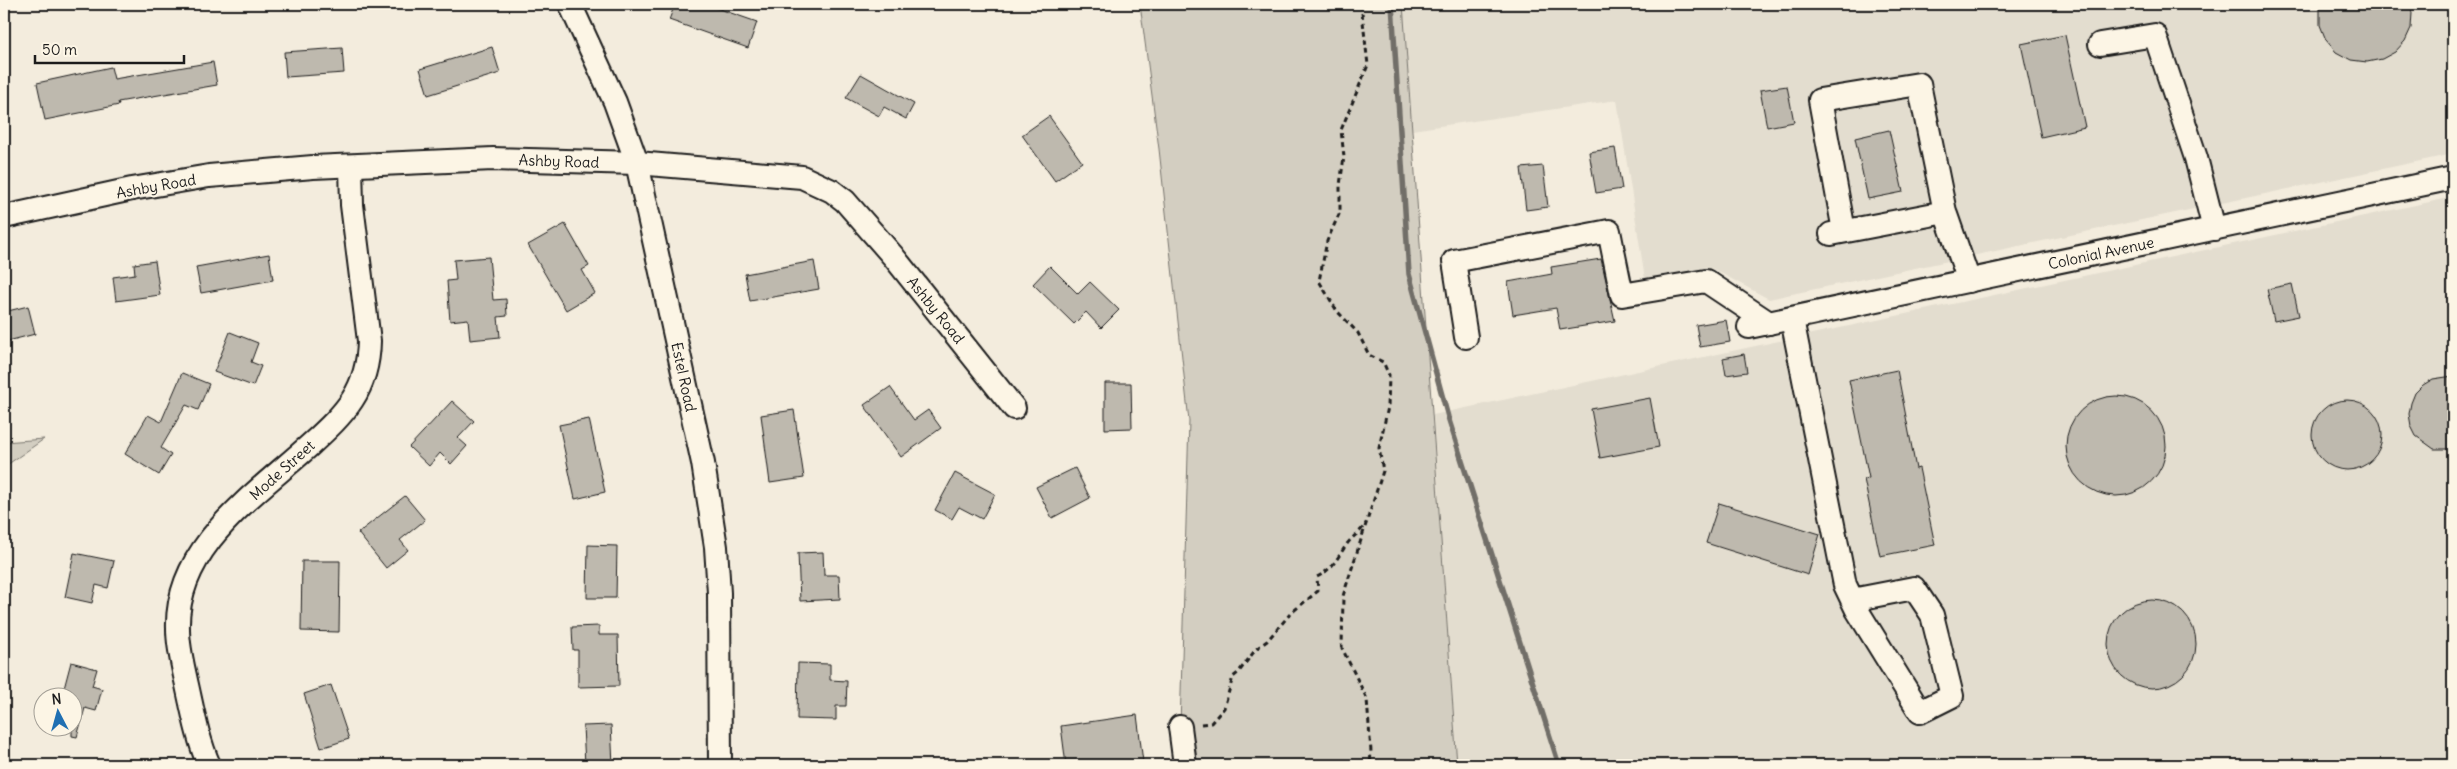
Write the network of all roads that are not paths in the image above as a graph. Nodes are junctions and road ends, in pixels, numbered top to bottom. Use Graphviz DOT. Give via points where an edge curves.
graph roads {
  1 [pos="570,4"];
  2 [pos="2100,44"];
  3 [pos="636,163"];
  4 [pos="351,166"];
  5 [pos="2453,178"];
  6 [pos="1945,212"];
  7 [pos="4,217"];
  8 [pos="2214,229"];
  9 [pos="1969,281"];
  10 [pos="1792,319"];
  11 [pos="1466,337"];
  12 [pos="1014,408"];
  13 [pos="1852,600"];
  14 [pos="1180,727"];
  15 [pos="204,764"];
  16 [pos="720,765"];
  17 [pos="1185,765"];
  1 -- 3 [label="street, Estel Road" via="615,102"];
  2 -- 8 [label="street" via="2155,35 2196,158"];
  3 -- 4 [label="street, Ashby Road" via="493,159"];
  3 -- 12 [label="street, Ashby Road" via="802,177 832,191 845,201 893,256"];
  3 -- 16 [label="street, Estel Road" via="703,463 716,547 721,667"];
  4 -- 7 [label="street, Ashby Road" via="209,176"];
  4 -- 15 [label="street, Mode Street" via="352,205 369,341 363,382 351,405 224,522 195,562 182,594 178,628"];
  5 -- 8 [label="street, Colonial Avenue"];
  6 -- 6 [label="street" via="1838,233 1820,100 1919,84"];
  6 -- 9 [label="street"];
  8 -- 9 [label="street, Colonial Avenue"];
  9 -- 10 [label="street, Colonial Avenue"];
  10 -- 11 [label="street, Colonial Avenue" via="1759,325 1706,281 1622,295 1609,231 1454,261"];
  10 -- 13 [label="street" via="1845,585"];
  13 -- 13 [label="street" via="1920,712 1952,696 1932,615 1914,588"];
  14 -- 17 [label="street"];
}
